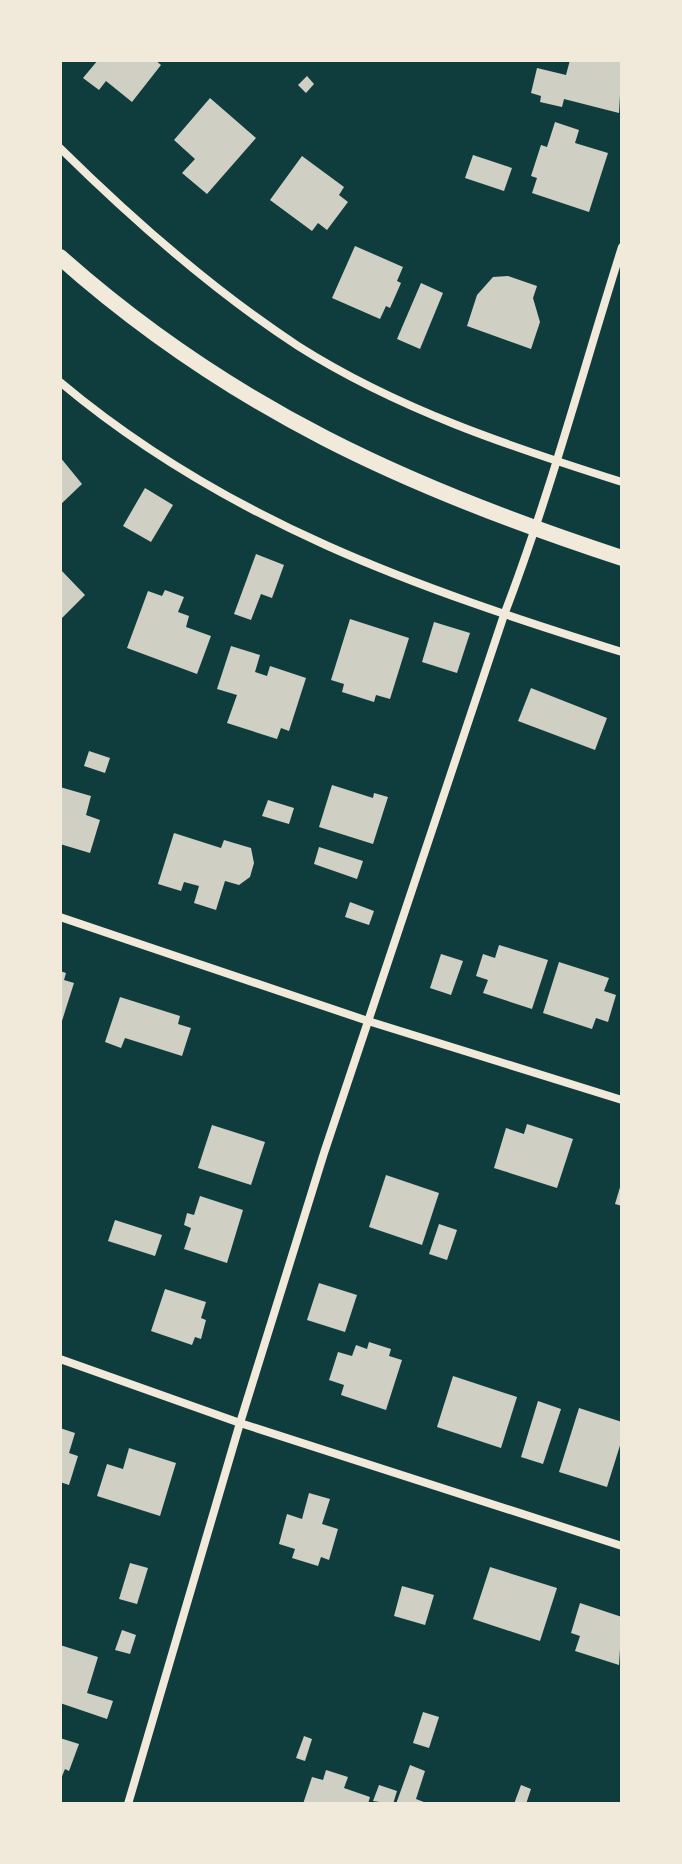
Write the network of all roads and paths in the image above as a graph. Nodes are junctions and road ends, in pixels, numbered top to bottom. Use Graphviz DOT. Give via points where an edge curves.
graph roads {
  1 [pos="60,148"];
  2 [pos="622,247"];
  3 [pos="60,257"];
  4 [pos="60,382"];
  5 [pos="555,461"];
  6 [pos="622,482"];
  7 [pos="537,530"];
  8 [pos="622,558"];
  9 [pos="504,615"];
  10 [pos="622,652"];
  11 [pos="60,917"];
  12 [pos="368,1021"];
  13 [pos="622,1100"];
  14 [pos="60,1359"];
  15 [pos="240,1423"];
  16 [pos="622,1546"];
  17 [pos="128,1804"];
  1 -- 5 [label="street" via="158,243 299,346 436,417"];
  2 -- 5 [label="street"];
  3 -- 7 [label="main road" via="149,331 249,399 433,491"];
  4 -- 9 [label="street" via="163,459 269,521"];
  5 -- 6 [label="street"];
  5 -- 7 [label="street"];
  7 -- 8 [label="main road"];
  7 -- 9 [label="street"];
  9 -- 10 [label="street"];
  9 -- 12 [label="street"];
  11 -- 12 [label="street"];
  12 -- 13 [label="street"];
  12 -- 15 [label="street"];
  14 -- 15 [label="street"];
  15 -- 16 [label="street"];
  15 -- 17 [label="street"];
}
